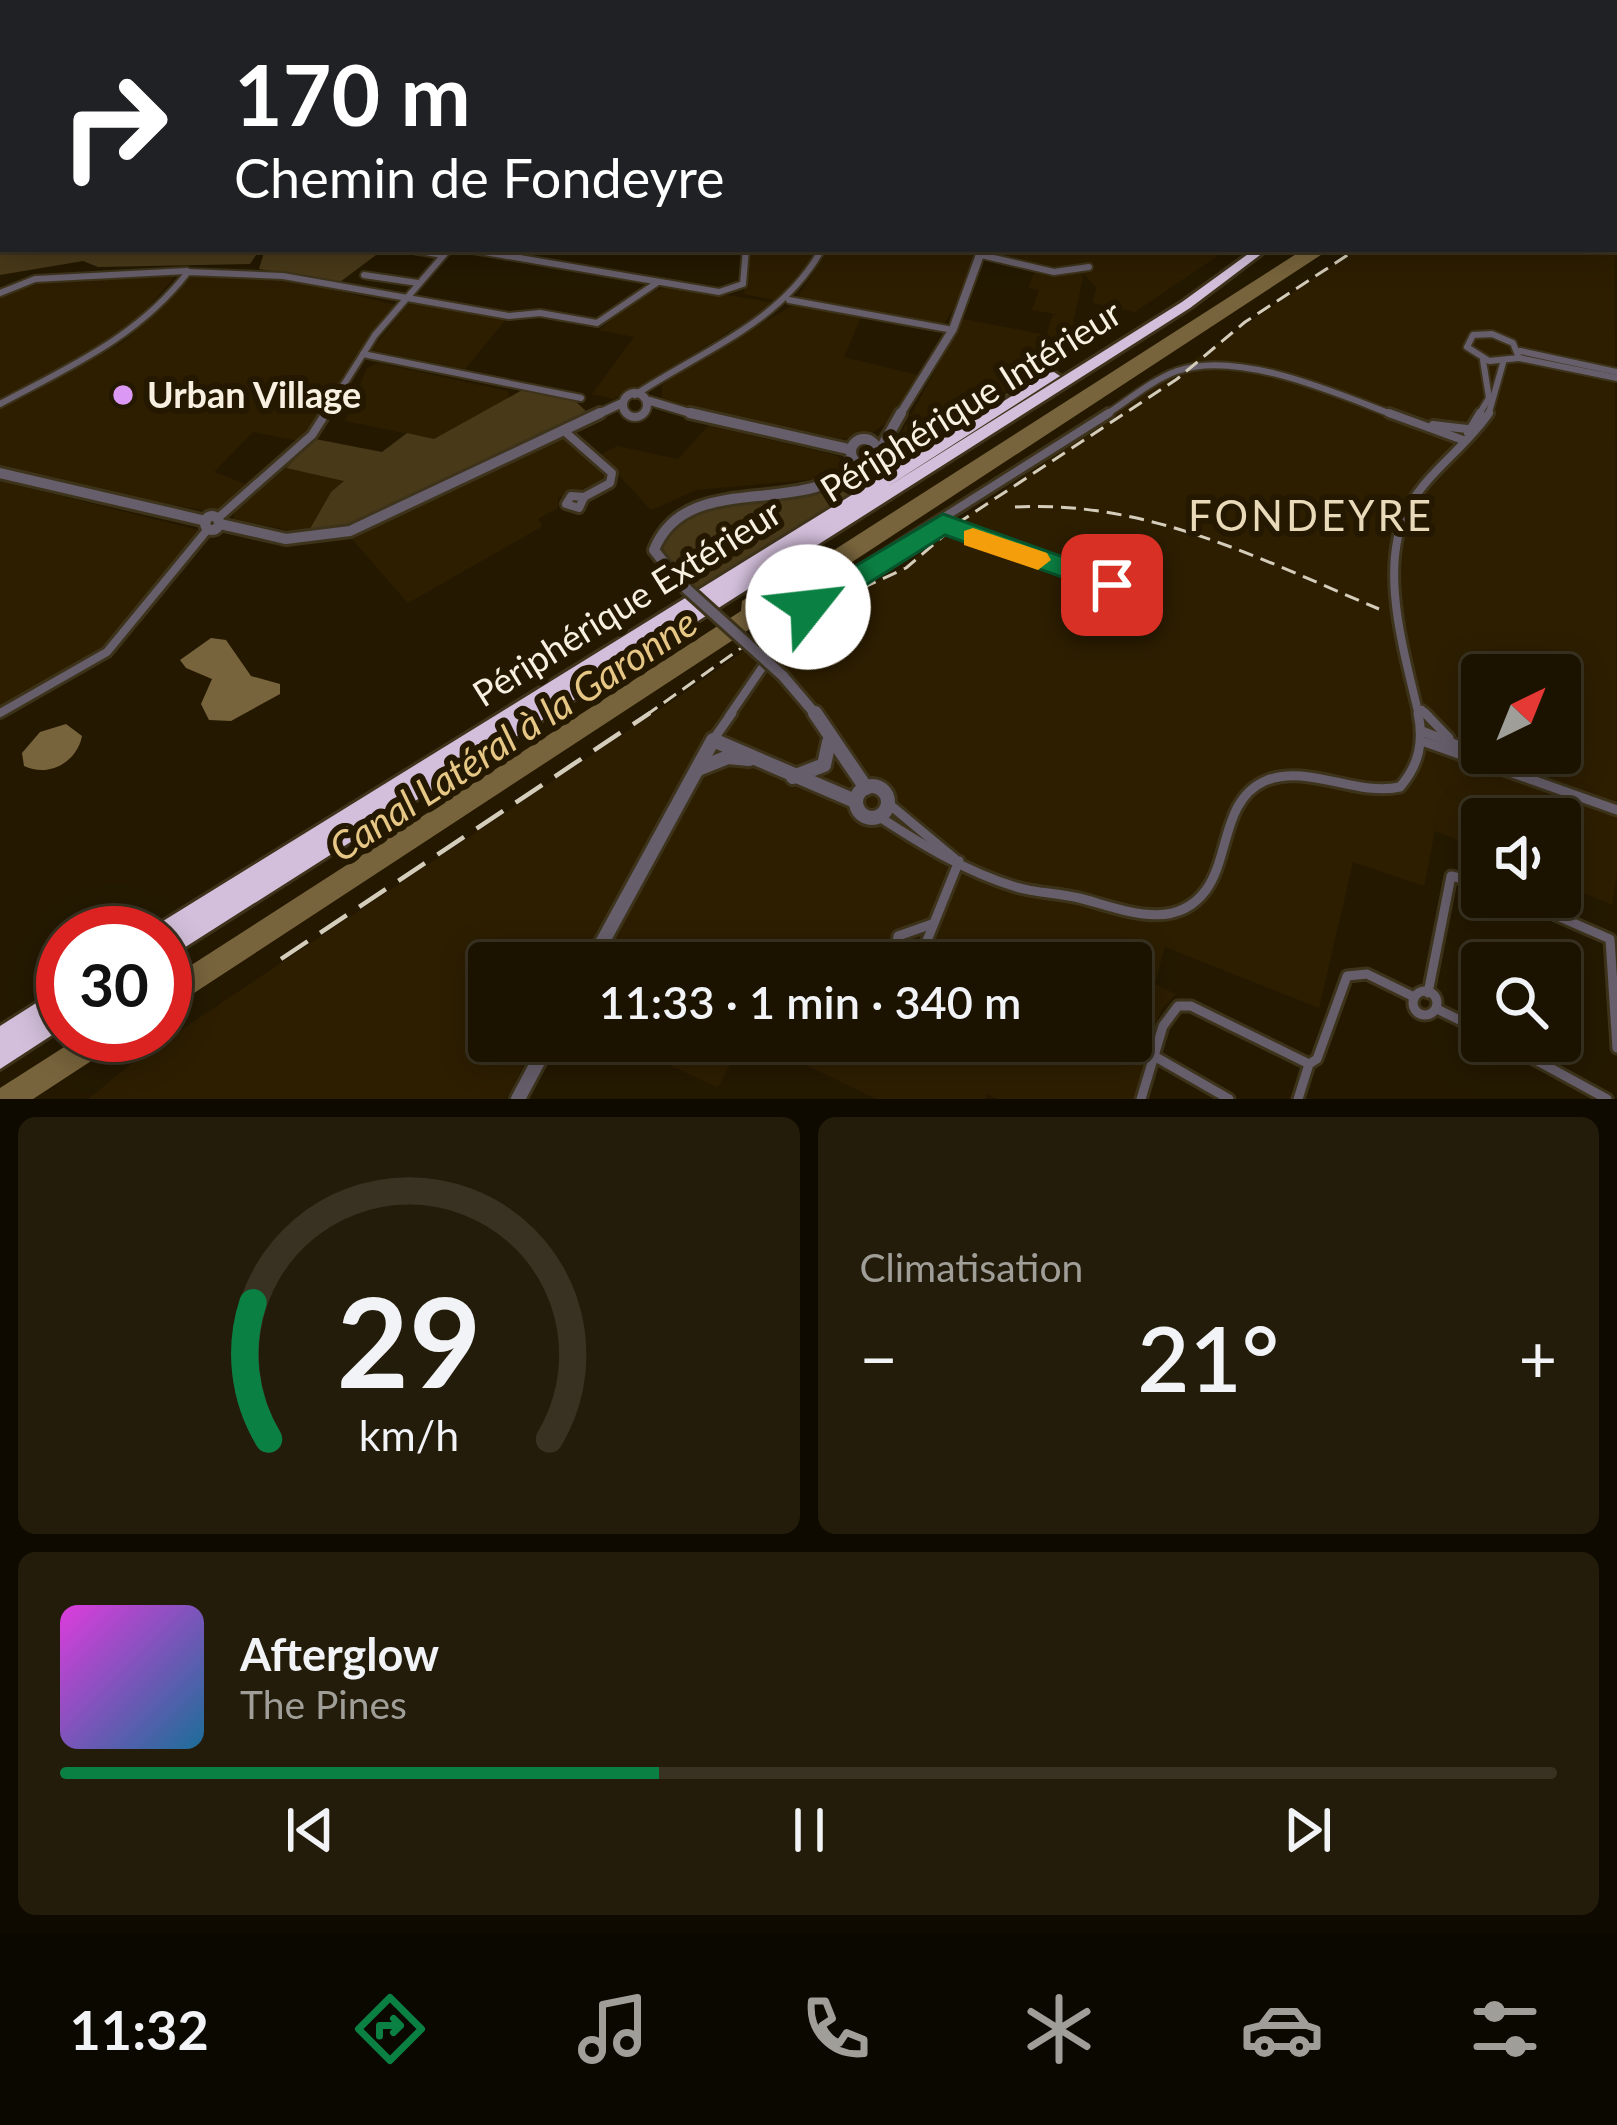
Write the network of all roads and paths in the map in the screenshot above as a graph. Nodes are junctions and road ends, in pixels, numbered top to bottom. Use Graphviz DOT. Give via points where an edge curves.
graph roads {
  1 [pos="446,252"];
  2 [pos="484,252"];
  3 [pos="746,252"];
  4 [pos="820,252"];
  5 [pos="981,252"];
  6 [pos="1243,252"];
  7 [pos="1258,252"];
  8 [pos="1089,267"];
  9 [pos="188,272"];
  10 [pos="364,275"];
  11 [pos="658,282"];
  12 [pos="418,283"];
  13 [pos="0,293"];
  14 [pos="405,299"];
  15 [pos="787,300"];
  16 [pos="953,330"];
  17 [pos="363,354"];
  18 [pos="1520,355"];
  19 [pos="1483,359"];
  20 [pos="1503,363"];
  21 [pos="1617,375"];
  22 [pos="655,381"];
  23 [pos="1148,388"];
  24 [pos="635,395"];
  25 [pos="581,398"];
  26 [pos="0,404"];
  27 [pos="647,404"];
  28 [pos="622,408"];
  29 [pos="897,424"];
  30 [pos="562,429"];
  31 [pos="1435,430"];
  32 [pos="1466,435"];
  33 [pos="866,442"];
  34 [pos="848,448"];
  35 [pos="880,450"];
  36 [pos="1455,451"];
  37 [pos="859,463"];
  38 [pos="0,472"];
  39 [pos="584,497"];
  40 [pos="213,523"];
  41 [pos="943,524"];
  42 [pos="1126,583"];
  43 [pos="1421,709"];
  44 [pos="0,713"];
  45 [pos="824,727"];
  46 [pos="1422,736"];
  47 [pos="1461,746"];
  48 [pos="1461,747"];
  49 [pos="721,749"];
  50 [pos="1461,750"];
  51 [pos="1524,774"];
  52 [pos="790,777"];
  53 [pos="866,788"];
  54 [pos="855,801"];
  55 [pos="889,804"];
  56 [pos="1617,810"];
  57 [pos="878,816"];
  58 [pos="957,861"];
  59 [pos="1461,878"];
  60 [pos="192,914"];
  61 [pos="1562,918"];
  62 [pos="933,923"];
  63 [pos="192,933"];
  64 [pos="602,942"];
  65 [pos="897,942"];
  66 [pos="924,942"];
  67 [pos="1428,993"];
  68 [pos="1412,996"];
  69 [pos="1437,1009"];
  70 [pos="36,1014"];
  71 [pos="1461,1021"];
  72 [pos="36,1034"];
  73 [pos="0,1038"];
  74 [pos="1617,1048"];
  75 [pos="1154,1056"];
  76 [pos="0,1058"];
  77 [pos="538,1062"];
  78 [pos="1539,1062"];
  79 [pos="1310,1064"];
  80 [pos="518,1099"];
  81 [pos="1141,1099"];
  82 [pos="1229,1099"];
  83 [pos="1298,1099"];
  84 [pos="1607,1099"];
  1 -- 12 [label="street"];
  2 -- 11 [label="street"];
  3 -- 11 [label="street" via="743,284 735,290"];
  4 -- 15 [label="street"];
  5 -- 8 [label="street" via="1054,272"];
  5 -- 16 [label="street"];
  6 -- 60 [label="highway, Périphérique Extérieur"];
  7 -- 63 [label="highway, Périphérique Intérieur"];
  9 -- 13 [label="street" via="35,279"];
  9 -- 14 [label="street" via="283,276"];
  9 -- 26 [label="street" via="122,340"];
  10 -- 12 [label="street"];
  11 -- 14 [label="street" via="597,323"];
  12 -- 14 [label="street"];
  14 -- 17 [label="street"];
  15 -- 16 [label="street"];
  15 -- 22 [label="street"];
  16 -- 29 [label="street"];
  17 -- 25 [label="street"];
  17 -- 40 [label="street" via="309,439"];
  18 -- 19 [label="street" via="1500,336 1472,335 1467,347"];
  18 -- 20 [label="street"];
  18 -- 21 [label="street"];
  19 -- 20 [label="street"];
  19 -- 32 [label="street" via="1489,398"];
  20 -- 32 [label="street" via="1488,416"];
  22 -- 24 [label="street"];
  22 -- 27 [label="street"];
  23 -- 31 [label="street" via="1184,369 1219,368 1313,386"];
  23 -- 32 [label="street" via="1173,369 1215,364 1301,379"];
  23 -- 41 [label="street"];
  24 -- 27 [label="street"];
  24 -- 28 [label="street"];
  27 -- 28 [label="street"];
  27 -- 34 [label="street"];
  28 -- 30 [label="street"];
  29 -- 33 [label="street"];
  29 -- 35 [label="street"];
  30 -- 39 [label="street" via="612,473 610,483"];
  30 -- 40 [label="street" via="336,536 286,539"];
  31 -- 32 [label="street"];
  31 -- 36 [label="street"];
  32 -- 36 [label="street"];
  33 -- 34 [label="street"];
  33 -- 35 [label="street"];
  34 -- 37 [label="street"];
  35 -- 37 [label="street"];
  36 -- 43 [label="street" via="1411,504 1395,544 1402,642"];
  37 -- 45 [label="street, bridge" via="824,488 681,514 654,550"];
  38 -- 40 [label="street"];
  40 -- 44 [label="street" via="116,644"];
  41 -- 42 [label="street" via="1112,585"];
  41 -- 49 [label="street" via="793,617 728,721"];
  43 -- 46 [label="street"];
  43 -- 47 [label="street"];
  45 -- 52 [label="street" via="829,758 812,773"];
  45 -- 53 [label="street"];
  46 -- 48 [label="street"];
  46 -- 50 [label="street"];
  46 -- 58 [label="street" via="1412,776 1390,791 1360,792 1303,776 1251,789 1208,887 1195,902 1160,916 1009,885"];
  49 -- 52 [label="street"];
  49 -- 64 [label="street" via="698,769"];
  51 -- 56 [label="street"];
  52 -- 54 [label="street"];
  53 -- 54 [label="street"];
  53 -- 55 [label="street" via="881,790"];
  54 -- 57 [label="street" via="863,814"];
  55 -- 57 [label="street"];
  55 -- 58 [label="street"];
  57 -- 58 [label="street"];
  58 -- 62 [label="street"];
  59 -- 67 [label="street" via="1451,876"];
  61 -- 74 [label="street" via="1610,939"];
  62 -- 65 [label="street"];
  62 -- 66 [label="street"];
  67 -- 68 [label="street"];
  67 -- 69 [label="street"];
  68 -- 69 [label="street" via="1421,1012"];
  68 -- 79 [label="street" via="1367,974 1346,976"];
  69 -- 71 [label="street"];
  70 -- 73 [label="highway"];
  72 -- 76 [label="highway"];
  75 -- 79 [label="street" via="1170,1016 1191,1006"];
  75 -- 81 [label="street"];
  75 -- 82 [label="street"];
  77 -- 80 [label="street"];
  78 -- 84 [label="street"];
  79 -- 83 [label="street"];
}
